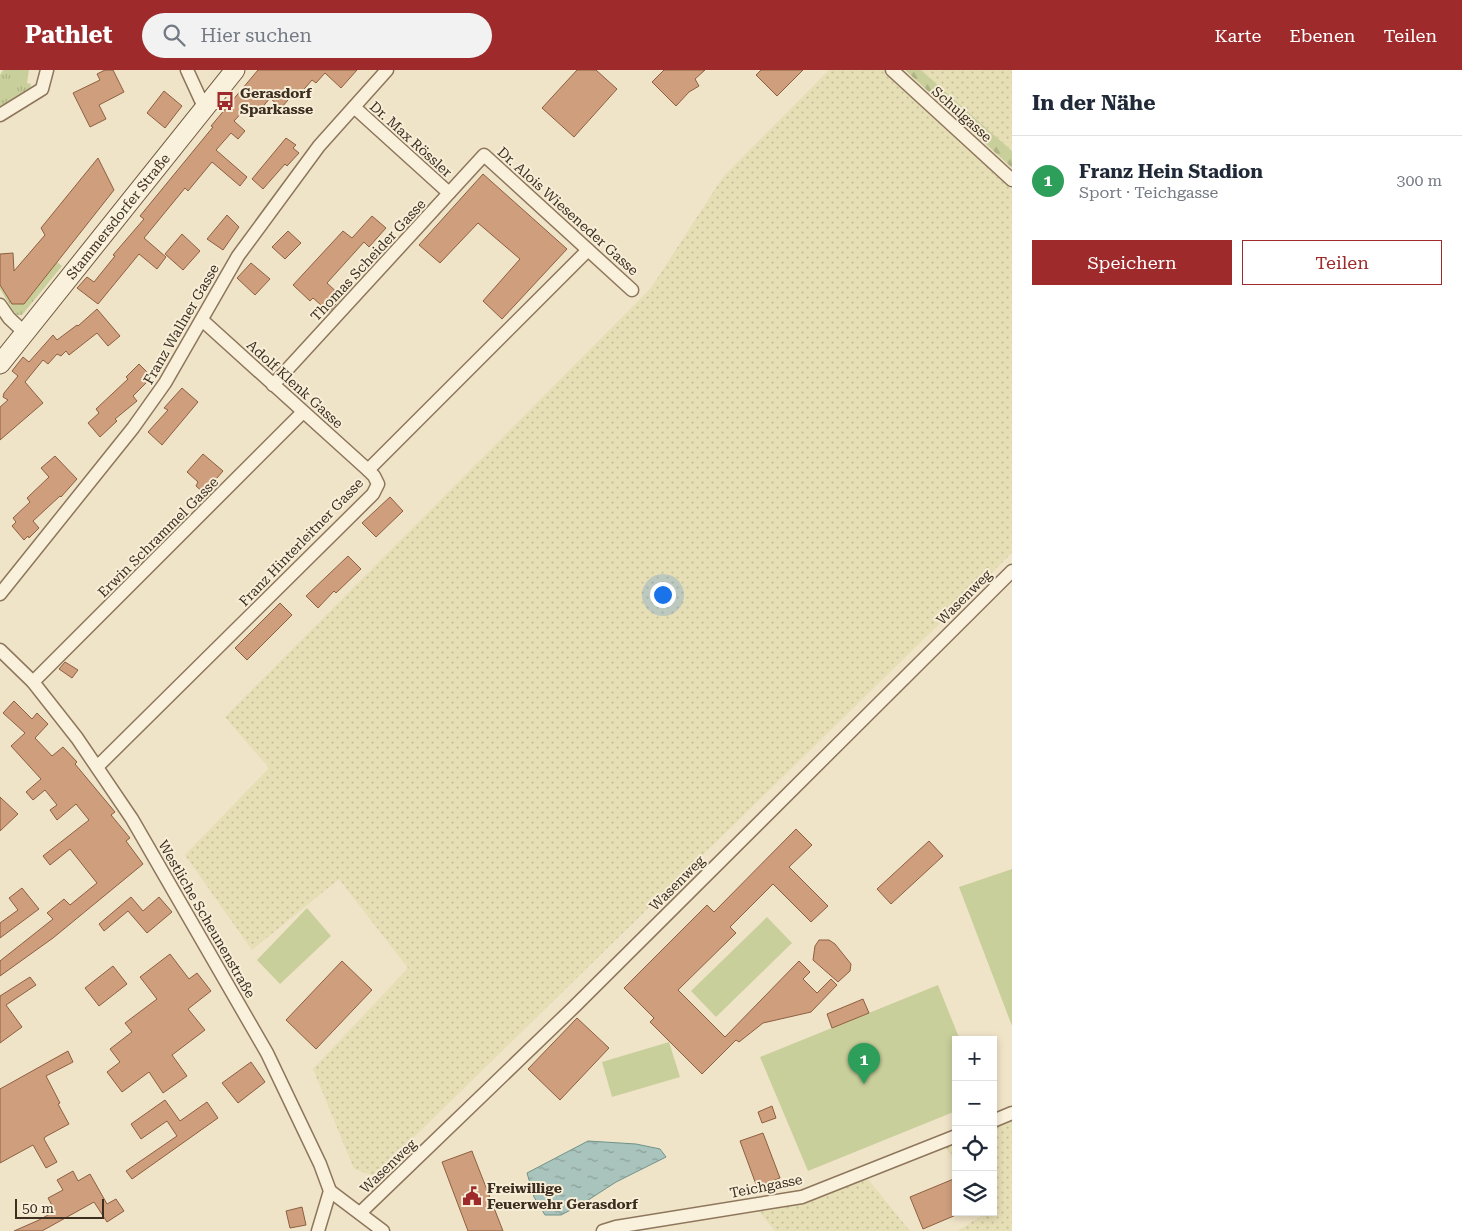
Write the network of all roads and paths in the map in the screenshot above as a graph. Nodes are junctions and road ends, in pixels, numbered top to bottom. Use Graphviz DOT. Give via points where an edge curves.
graph roads {
  1 [pos="47,70"];
  2 [pos="188,70"];
  3 [pos="235,70"];
  4 [pos="387,70"];
  5 [pos="892,70"];
  6 [pos="204,107"];
  7 [pos="354,108"];
  8 [pos="0,115"];
  9 [pos="484,155"];
  10 [pos="1012,180"];
  11 [pos="449,193"];
  12 [pos="588,250"];
  13 [pos="632,290"];
  14 [pos="0,304"];
  15 [pos="202,320"];
  16 [pos="25,333"];
  17 [pos="0,364"];
  18 [pos="273,385"];
  19 [pos="303,412"];
  20 [pos="368,470"];
  21 [pos="1012,571"];
  22 [pos="0,594"];
  23 [pos="0,650"];
  24 [pos="32,682"];
  25 [pos="97,767"];
  26 [pos="1012,1113"];
  27 [pos="997,1119"];
  28 [pos="952,1138"];
  29 [pos="330,1191"];
  30 [pos="360,1213"];
  31 [pos="318,1231"];
  32 [pos="383,1231"];
  33 [pos="603,1231"];
  1 -- 8 [label="street" via="42,89"];
  2 -- 6 [label="street"];
  3 -- 6 [label="main road, Stammersdorfer Straße"];
  4 -- 7 [label="street, Franz Wallner Gasse"];
  5 -- 10 [label="street, Schulgasse"];
  6 -- 16 [label="main road, Stammersdorfer Straße"];
  7 -- 11 [label="street, Dr. Max Rössler"];
  7 -- 15 [label="street, Franz Wallner Gasse" via="319,146 238,256"];
  9 -- 11 [label="street, Thomas Scheider Gasse"];
  9 -- 12 [label="street, Dr. Alois Wieseneder Gasse"];
  11 -- 18 [label="street, Thomas Scheider Gasse"];
  12 -- 13 [label="street, Dr. Alois Wieseneder Gasse"];
  12 -- 20 [label="street, Franz Hinterleitner Gasse"];
  14 -- 16 [label="street"];
  15 -- 18 [label="street, Adolf Klenk Gasse"];
  15 -- 22 [label="street, Franz Wallner Gasse" via="165,383 133,428"];
  16 -- 17 [label="main road, Stammersdorfer Straße"];
  18 -- 19 [label="street, Adolf Klenk Gasse"];
  19 -- 20 [label="street, Adolf Klenk Gasse"];
  19 -- 24 [label="street, Erwin Schrammel Gasse"];
  20 -- 25 [label="street, Franz Hinterleitner Gasse" via="378,484 373,494"];
  21 -- 30 [label="street, Wasenweg" via="582,999"];
  23 -- 24 [label="street, Westliche Scheunenstraße"];
  24 -- 25 [label="street, Westliche Scheunenstraße"];
  25 -- 29 [label="street, Westliche Scheunenstraße" via="132,819 267,1053"];
  26 -- 27 [label="street"];
  28 -- 33 [label="street, Teichgasse" via="802,1196"];
  29 -- 30 [label="street"];
  29 -- 31 [label="street"];
  30 -- 32 [label="street"];
}
